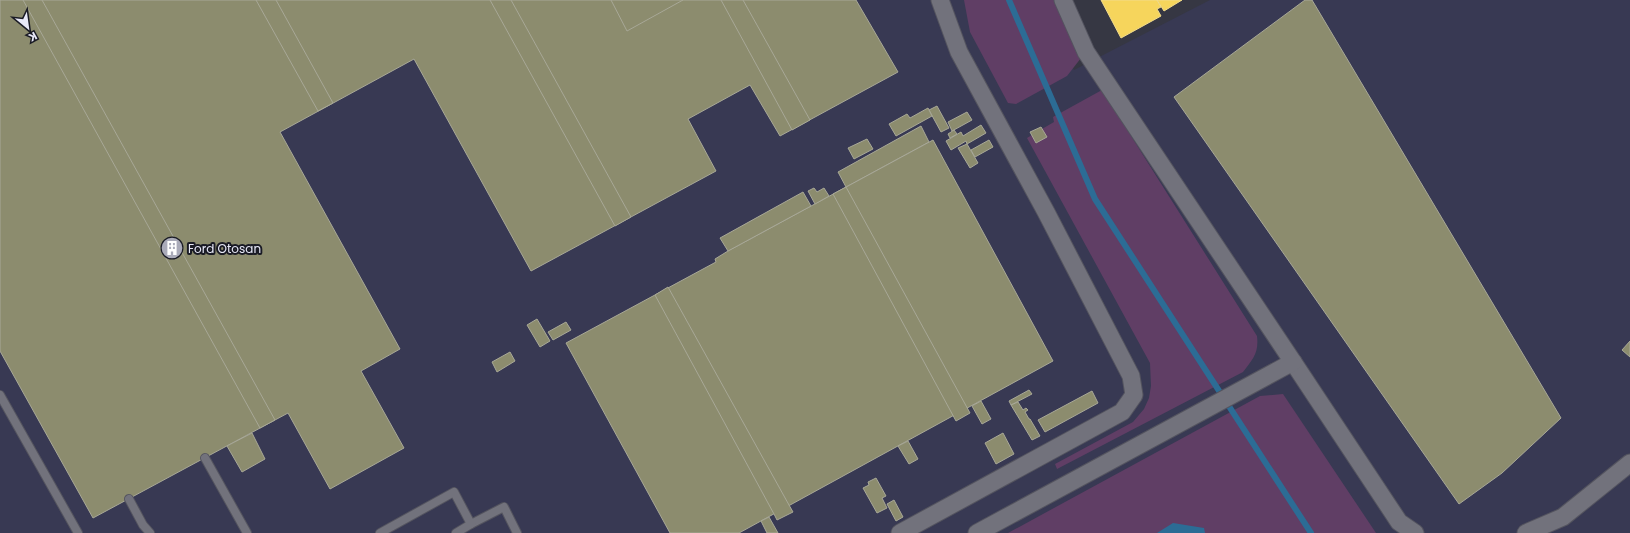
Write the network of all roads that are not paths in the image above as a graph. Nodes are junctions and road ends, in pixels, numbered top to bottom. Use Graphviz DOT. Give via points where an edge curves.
graph roads {
  1 [pos="940,0"];
  2 [pos="1063,0"];
  3 [pos="1294,362"];
  4 [pos="0,395"];
  5 [pos="205,458"];
  6 [pos="1630,463"];
  7 [pos="129,499"];
  8 [pos="471,524"];
  9 [pos="78,533"];
  10 [pos="150,533"];
  11 [pos="247,533"];
  12 [pos="380,533"];
  13 [pos="456,533"];
  14 [pos="517,533"];
  15 [pos="900,533"];
  16 [pos="977,533"];
  17 [pos="1415,533"];
  18 [pos="1526,533"];
  1 -- 15 [label="street" via="959,52 1131,376 1134,395 1122,412"];
  2 -- 3 [label="street" via="1086,52"];
  3 -- 16 [label="street"];
  3 -- 17 [label="street" via="1399,522"];
  4 -- 9 [label="lane"];
  5 -- 11 [label="lane"];
  6 -- 18 [label="street" via="1563,517"];
  7 -- 10 [label="lane"];
  8 -- 12 [label="lane" via="454,492"];
  8 -- 13 [label="lane"];
  8 -- 14 [label="lane" via="504,507"];
}
